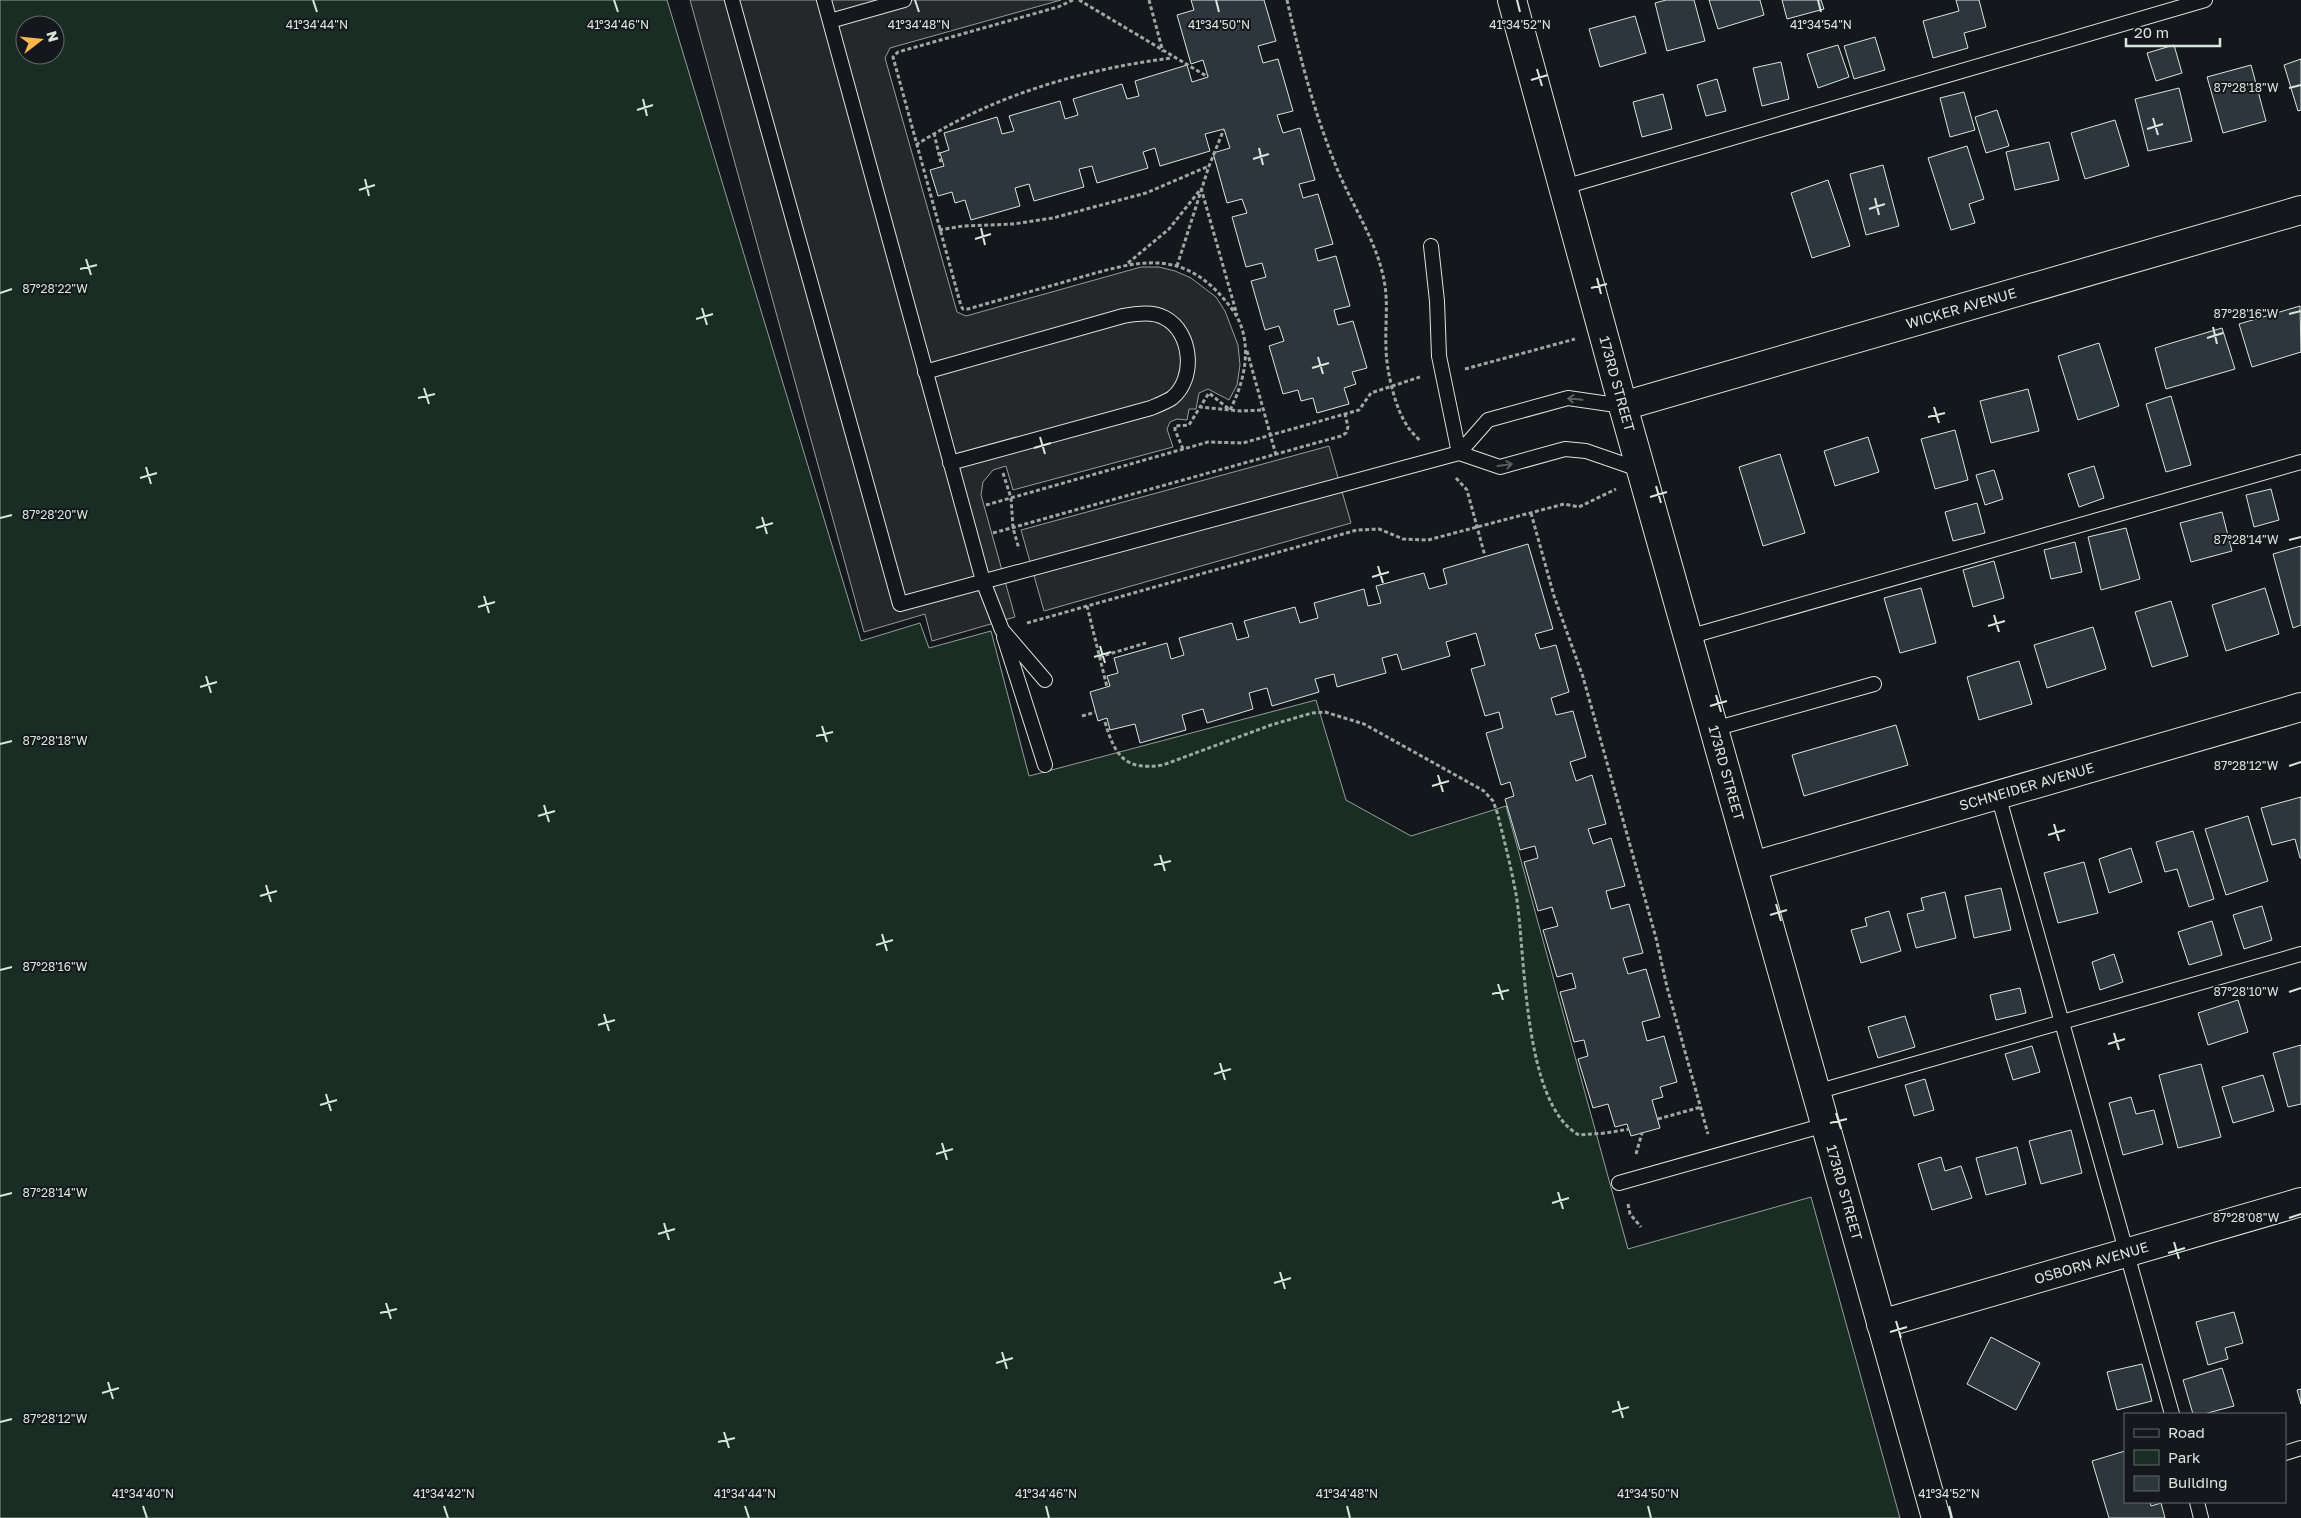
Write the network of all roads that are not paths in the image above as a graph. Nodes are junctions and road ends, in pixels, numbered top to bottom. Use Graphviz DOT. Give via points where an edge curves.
graph roads {
  1 [pos="732,0"];
  2 [pos="824,0"];
  3 [pos="904,0"];
  4 [pos="1512,0"];
  5 [pos="2205,0"];
  6 [pos="830,21"];
  7 [pos="1564,187"];
  8 [pos="2301,210"];
  9 [pos="1431,246"];
  10 [pos="926,372"];
  11 [pos="1623,406"];
  12 [pos="1459,452"];
  13 [pos="2301,462"];
  14 [pos="950,463"];
  15 [pos="1642,474"];
  16 [pos="983,581"];
  17 [pos="1002,630"];
  18 [pos="1688,637"];
  19 [pos="1045,680"];
  20 [pos="1874,684"];
  21 [pos="2301,707"];
  22 [pos="1714,729"];
  23 [pos="1044,765"];
  24 [pos="1998,795"];
  25 [pos="1753,866"];
  26 [pos="2301,954"];
  27 [pos="2062,1023"];
  28 [pos="1816,1092"];
  29 [pos="1825,1125"];
  30 [pos="1619,1183"];
  31 [pos="2301,1202"];
  32 [pos="2126,1253"];
  33 [pos="1881,1324"];
  34 [pos="2172,1413"];
  35 [pos="2301,1448"];
  36 [pos="2286,1453"];
  37 [pos="2197,1503"];
  38 [pos="1936,1518"];
  39 [pos="2201,1518"];
  1 -- 16 [label="lane" via="900,604"];
  2 -- 6 [label="lane"];
  3 -- 6 [label="lane"];
  4 -- 7 [label="street, 173RD STREET"];
  5 -- 7 [label="lane"];
  6 -- 10 [label="lane"];
  7 -- 11 [label="street, 173RD STREET"];
  8 -- 11 [label="street, WICKER AVENUE"];
  9 -- 12 [label="lane" via="1439,356"];
  10 -- 14 [label="lane"];
  10 -- 14 [label="lane" via="1123,316 1144,313 1165,318 1178,330 1186,346 1189,367 1173,398 1151,408"];
  11 -- 12 [label="lane, one-way" via="1568,398 1488,420"];
  11 -- 15 [label="street, 173RD STREET"];
  12 -- 15 [label="lane, one-way" via="1500,467 1564,449 1586,451"];
  12 -- 16 [label="lane"];
  13 -- 18 [label="lane"];
  14 -- 16 [label="lane"];
  15 -- 18 [label="street, 173RD STREET"];
  16 -- 17 [label="lane"];
  17 -- 19 [label="lane"];
  17 -- 23 [label="lane"];
  18 -- 22 [label="street, 173RD STREET"];
  20 -- 22 [label="lane"];
  21 -- 24 [label="street, SCHNEIDER AVENUE"];
  22 -- 25 [label="street, 173RD STREET"];
  24 -- 25 [label="street, SCHNEIDER AVENUE"];
  24 -- 27 [label="lane"];
  25 -- 28 [label="street, 173RD STREET"];
  26 -- 27 [label="lane"];
  27 -- 28 [label="lane"];
  27 -- 32 [label="lane"];
  28 -- 29 [label="street, 173RD STREET"];
  29 -- 30 [label="lane"];
  29 -- 33 [label="street, 173RD STREET"];
  31 -- 32 [label="street, OSBORN AVENUE"];
  32 -- 33 [label="street, OSBORN AVENUE"];
  32 -- 34 [label="lane"];
  33 -- 38 [label="street, 173RD STREET"];
  35 -- 36 [label="lane"];
  37 -- 39 [label="lane"];
}
